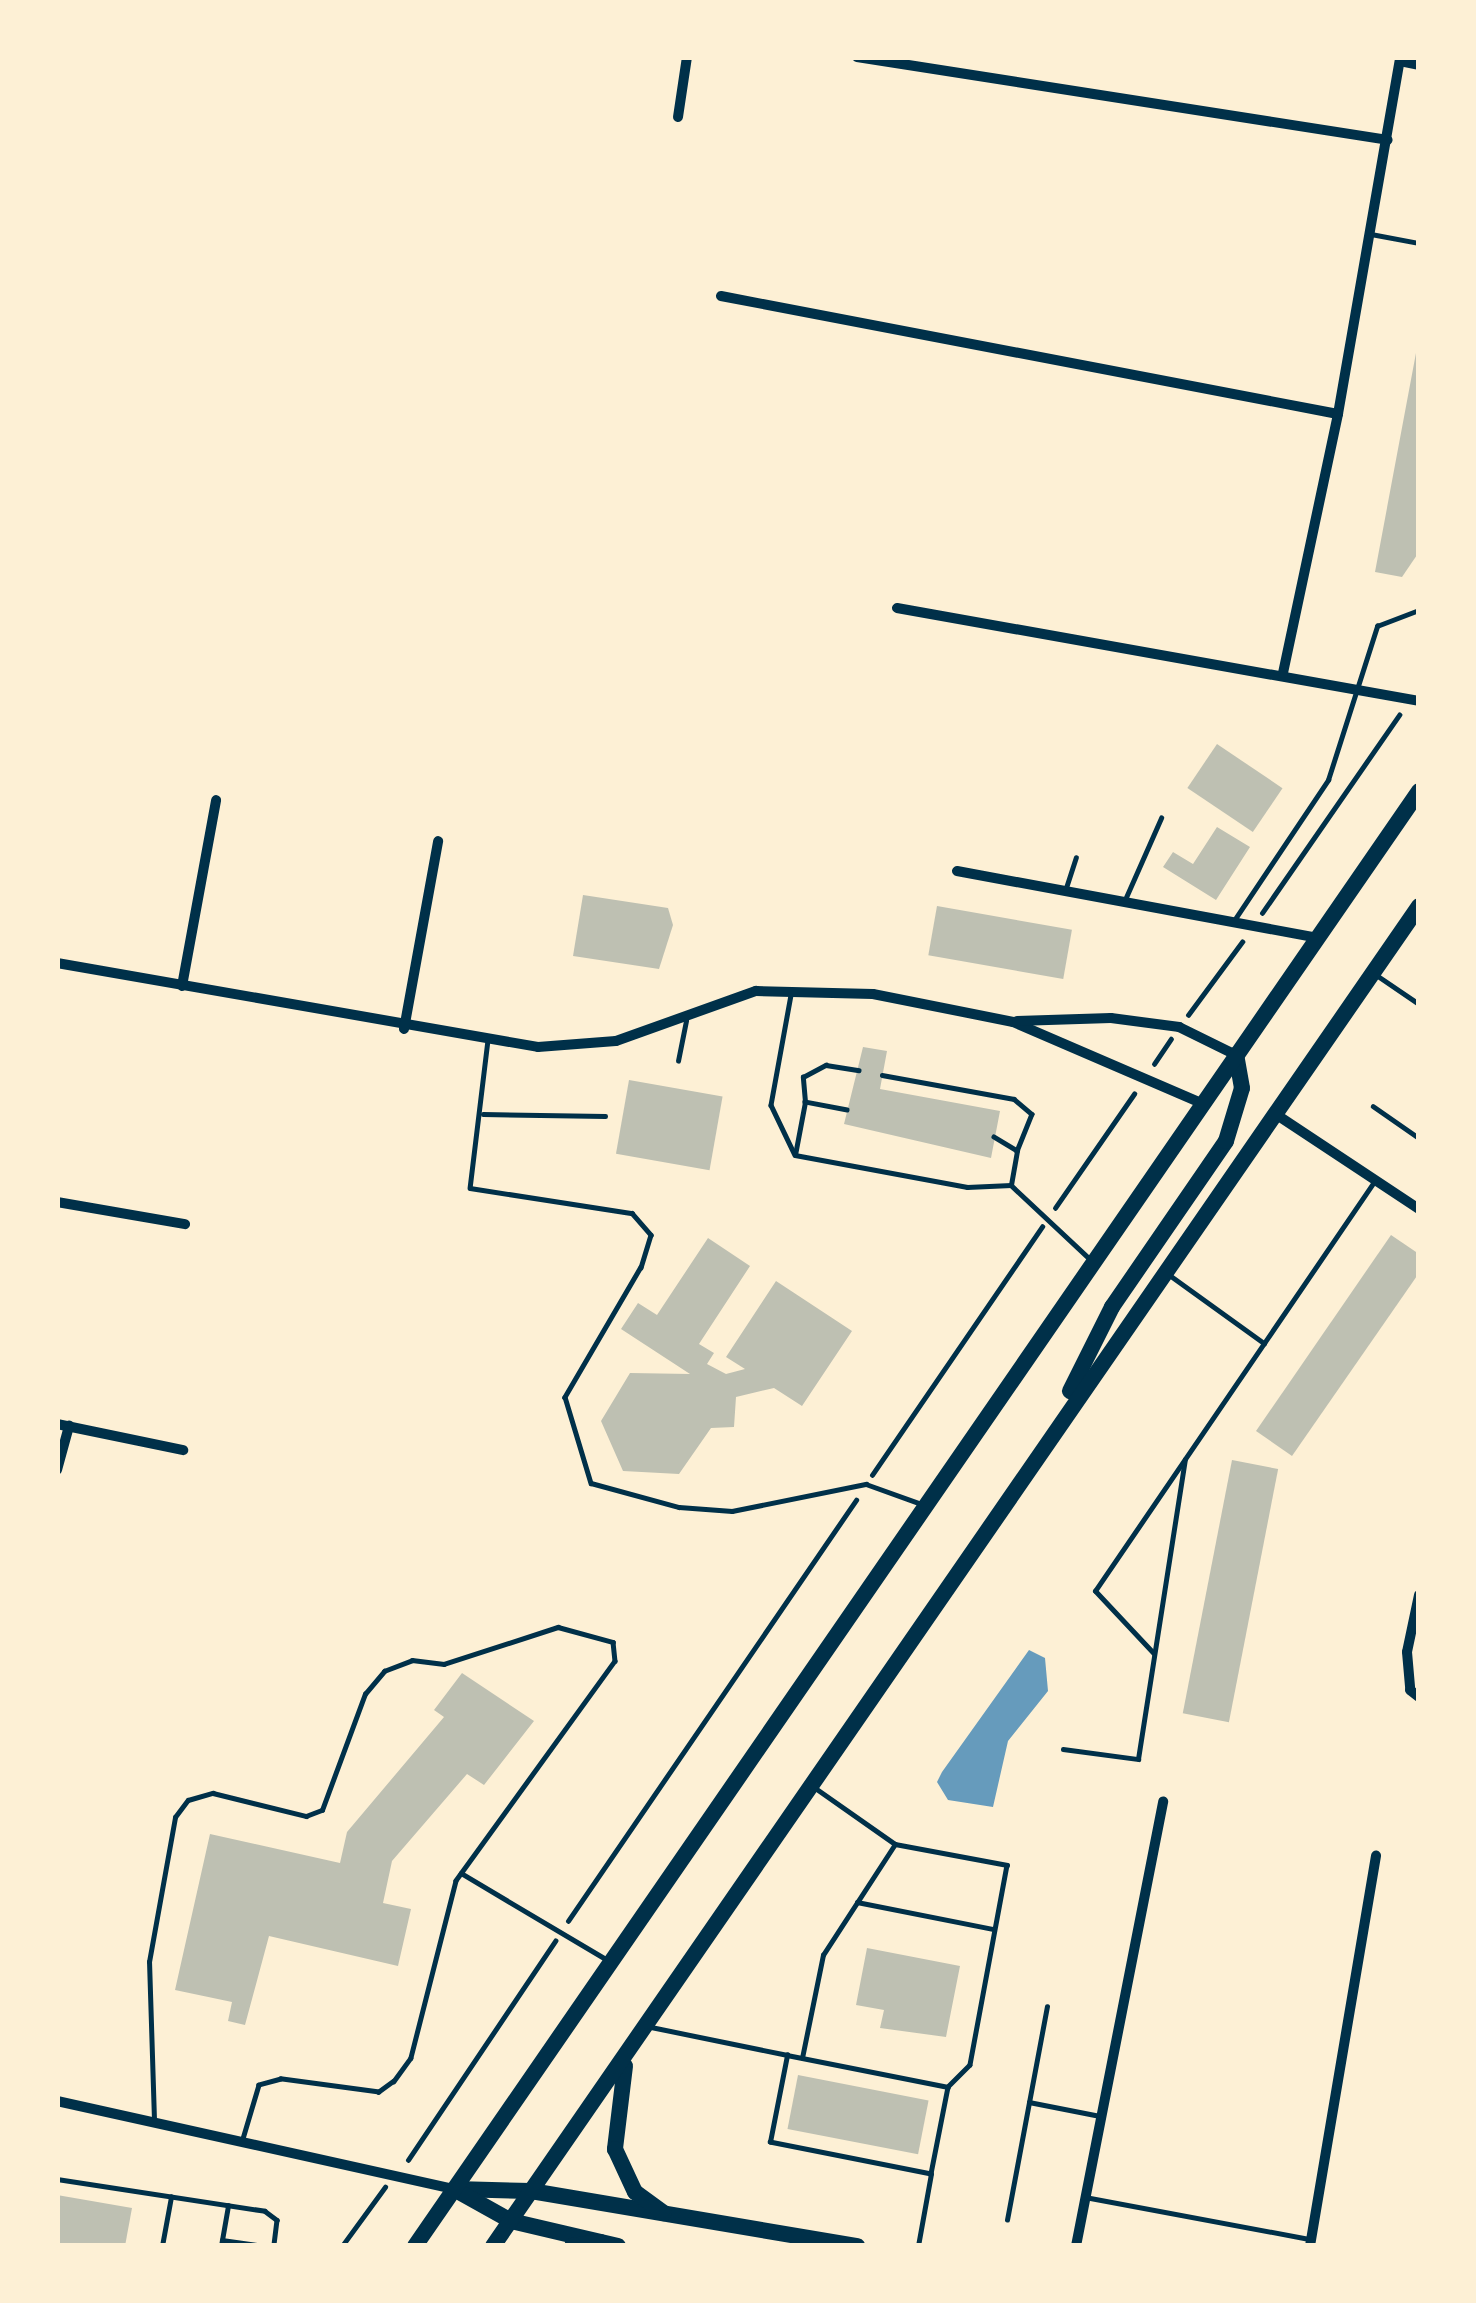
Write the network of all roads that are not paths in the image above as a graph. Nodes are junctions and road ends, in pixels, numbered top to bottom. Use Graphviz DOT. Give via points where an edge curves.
graph roads {
  1 [pos="687,57"];
  2 [pos="857,57"];
  3 [pos="1400,59"];
  4 [pos="1419,65"];
  5 [pos="678,117"];
  6 [pos="1388,140"];
  7 [pos="1371,234"];
  8 [pos="1419,244"];
  9 [pos="721,296"];
  10 [pos="1338,414"];
  11 [pos="897,608"];
  12 [pos="1419,610"];
  13 [pos="1282,674"];
  14 [pos="1354,688"];
  15 [pos="1414,700"];
  16 [pos="1419,791"];
  17 [pos="215,800"];
  18 [pos="1162,818"];
  19 [pos="438,841"];
  20 [pos="1076,858"];
  21 [pos="957,872"];
  22 [pos="1065,892"];
  23 [pos="1124,902"];
  24 [pos="1419,906"];
  25 [pos="1233,922"];
  26 [pos="1318,938"];
  27 [pos="57,963"];
  28 [pos="1373,973"];
  29 [pos="182,986"];
  30 [pos="792,989"];
  31 [pos="1419,1004"];
  32 [pos="687,1015"];
  33 [pos="1013,1022"];
  34 [pos="404,1029"];
  35 [pos="488,1040"];
  36 [pos="1236,1055"];
  37 [pos="678,1061"];
  38 [pos="859,1070"];
  39 [pos="882,1075"];
  40 [pos="806,1102"];
  41 [pos="1199,1102"];
  42 [pos="1373,1106"];
  43 [pos="847,1110"];
  44 [pos="482,1114"];
  45 [pos="1277,1115"];
  46 [pos="605,1116"];
  47 [pos="994,1137"];
  48 [pos="1419,1138"];
  49 [pos="1017,1151"];
  50 [pos="796,1155"];
  51 [pos="1376,1179"];
  52 [pos="1011,1185"];
  53 [pos="57,1202"];
  54 [pos="1419,1209"];
  55 [pos="185,1224"];
  56 [pos="1091,1260"];
  57 [pos="1166,1272"];
  58 [pos="1264,1343"];
  59 [pos="63,1425"];
  60 [pos="1045,1440"];
  61 [pos="183,1450"];
  62 [pos="1186,1458"];
  63 [pos="57,1470"];
  64 [pos="923,1505"];
  65 [pos="1419,1595"];
  66 [pos="1154,1654"];
  67 [pos="1419,1697"];
  68 [pos="1063,1749"];
  69 [pos="813,1786"];
  70 [pos="1162,1801"];
  71 [pos="895,1844"];
  72 [pos="1376,1856"];
  73 [pos="461,1873"];
  74 [pos="857,1902"];
  75 [pos="995,1929"];
  76 [pos="610,1961"];
  77 [pos="1047,2007"];
  78 [pos="649,2026"];
  79 [pos="787,2055"];
  80 [pos="626,2057"];
  81 [pos="802,2058"];
  82 [pos="948,2086"];
  83 [pos="57,2101"];
  84 [pos="1029,2102"];
  85 [pos="1101,2116"];
  86 [pos="154,2122"];
  87 [pos="242,2142"];
  88 [pos="932,2174"];
  89 [pos="57,2179"];
  90 [pos="455,2189"];
  91 [pos="531,2192"];
  92 [pos="171,2197"];
  93 [pos="1085,2197"];
  94 [pos="228,2206"];
  95 [pos="664,2212"];
  96 [pos="1007,2220"];
  97 [pos="511,2221"];
  98 [pos="1310,2242"];
  99 [pos="221,2243"];
  100 [pos="609,2244"];
  101 [pos="162,2246"];
  102 [pos="264,2246"];
  103 [pos="274,2246"];
  104 [pos="415,2246"];
  105 [pos="493,2246"];
  106 [pos="572,2246"];
  107 [pos="857,2246"];
  108 [pos="918,2246"];
  109 [pos="1076,2246"];
  1 -- 5 [label="street"];
  2 -- 6 [label="street"];
  3 -- 4 [label="street"];
  3 -- 6 [label="street"];
  6 -- 7 [label="street"];
  7 -- 8 [label="lane"];
  7 -- 10 [label="street"];
  9 -- 10 [label="street"];
  10 -- 13 [label="street"];
  11 -- 13 [label="street"];
  12 -- 14 [label="lane" via="1377,626"];
  13 -- 14 [label="street"];
  14 -- 15 [label="street"];
  14 -- 25 [label="lane" via="1328,781"];
  16 -- 26 [label="main road"];
  17 -- 29 [label="street"];
  18 -- 23 [label="lane"];
  19 -- 34 [label="street"];
  20 -- 22 [label="lane"];
  21 -- 22 [label="street"];
  22 -- 23 [label="street"];
  23 -- 25 [label="street"];
  24 -- 28 [label="main road"];
  25 -- 26 [label="street"];
  26 -- 36 [label="main road"];
  27 -- 29 [label="street"];
  28 -- 31 [label="lane"];
  28 -- 45 [label="main road"];
  29 -- 34 [label="street"];
  30 -- 32 [label="street" via="756,991"];
  30 -- 33 [label="street" via="873,994"];
  30 -- 50 [label="lane" via="772,1105"];
  32 -- 35 [label="street" via="577,1048"];
  32 -- 37 [label="lane"];
  33 -- 36 [label="street" via="1111,1018 1180,1027"];
  33 -- 41 [label="street"];
  34 -- 35 [label="street"];
  35 -- 44 [label="lane"];
  36 -- 41 [label="main road"];
  36 -- 60 [label="main road" via="1242,1088 1226,1141 1112,1307"];
  38 -- 40 [label="lane" via="810,1068 800,1091"];
  39 -- 49 [label="lane" via="1014,1099 1032,1114"];
  40 -- 43 [label="lane"];
  40 -- 50 [label="lane"];
  41 -- 56 [label="main road"];
  42 -- 48 [label="lane"];
  44 -- 46 [label="lane"];
  44 -- 64 [label="lane" via="470,1188 632,1213 651,1235 641,1267 565,1397 591,1483 732,1511 866,1484"];
  45 -- 51 [label="street"];
  45 -- 57 [label="main road"];
  47 -- 49 [label="lane"];
  49 -- 52 [label="lane"];
  50 -- 52 [label="lane" via="967,1187"];
  51 -- 54 [label="street"];
  51 -- 58 [label="lane"];
  52 -- 56 [label="lane"];
  53 -- 55 [label="street"];
  56 -- 64 [label="main road"];
  57 -- 58 [label="lane"];
  57 -- 60 [label="main road"];
  58 -- 62 [label="lane"];
  59 -- 61 [label="street"];
  59 -- 63 [label="street"];
  60 -- 69 [label="main road"];
  62 -- 66 [label="lane"];
  62 -- 66 [label="lane" via="1095,1591"];
  64 -- 76 [label="main road"];
  65 -- 67 [label="street" via="1407,1652 1410,1690"];
  66 -- 68 [label="lane" via="1138,1759"];
  69 -- 71 [label="lane"];
  69 -- 78 [label="main road"];
  70 -- 85 [label="street"];
  71 -- 74 [label="lane"];
  71 -- 75 [label="lane" via="1007,1865"];
  72 -- 98 [label="street"];
  73 -- 76 [label="lane"];
  73 -- 86 [label="lane" via="615,1661 613,1642 557,1627 443,1664 412,1660 384,1672 365,1694 322,1810 306,1816 212,1793 188,1800 176,1817 149,1963"];
  73 -- 87 [label="lane" via="411,2058 394,2081 379,2092 280,2079 259,2085"];
  74 -- 75 [label="lane"];
  74 -- 81 [label="lane" via="823,1955"];
  75 -- 82 [label="lane" via="970,2065"];
  76 -- 90 [label="main road"];
  77 -- 84 [label="lane"];
  78 -- 79 [label="lane"];
  78 -- 80 [label="main road"];
  79 -- 81 [label="lane"];
  79 -- 88 [label="lane" via="770,2143"];
  80 -- 91 [label="main road"];
  80 -- 95 [label="main road" via="615,2149 635,2192"];
  81 -- 82 [label="lane"];
  82 -- 88 [label="lane"];
  83 -- 86 [label="street"];
  84 -- 85 [label="lane"];
  84 -- 96 [label="lane"];
  85 -- 93 [label="street"];
  86 -- 87 [label="street"];
  87 -- 90 [label="street"];
  88 -- 108 [label="lane"];
  89 -- 92 [label="lane"];
  90 -- 91 [label="main road"];
  90 -- 97 [label="main road"];
  90 -- 104 [label="main road"];
  91 -- 95 [label="main road"];
  91 -- 97 [label="main road"];
  92 -- 94 [label="lane"];
  92 -- 101 [label="lane"];
  93 -- 98 [label="lane"];
  93 -- 109 [label="street"];
  94 -- 99 [label="lane"];
  94 -- 103 [label="lane" via="277,2221"];
  95 -- 107 [label="main road"];
  97 -- 100 [label="main road"];
  97 -- 105 [label="main road"];
  99 -- 102 [label="lane"];
  100 -- 106 [label="main road"];
}
